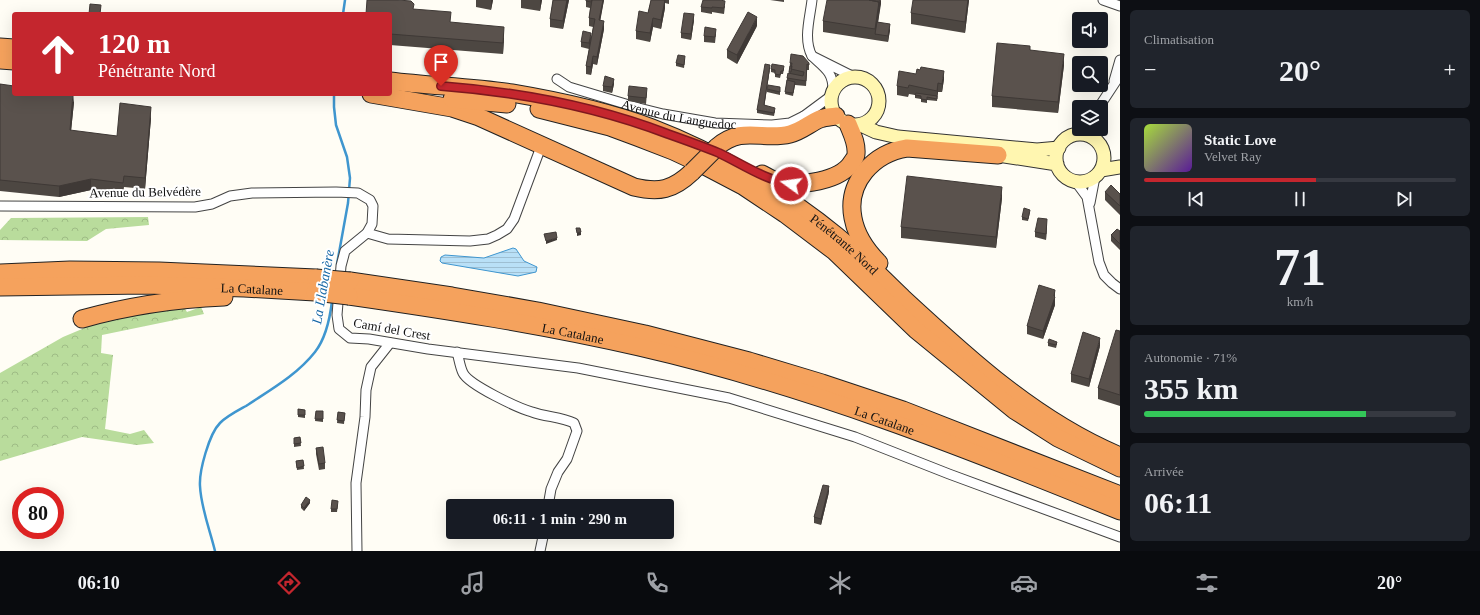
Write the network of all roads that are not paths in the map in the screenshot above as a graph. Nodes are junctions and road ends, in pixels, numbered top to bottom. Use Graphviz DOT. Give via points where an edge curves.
graph roads {
  1 [pos="812,0"];
  2 [pos="1105,0"];
  3 [pos="1120,6"];
  4 [pos="0,47"];
  5 [pos="12,48"];
  6 [pos="812,56"];
  7 [pos="0,60"];
  8 [pos="1120,60"];
  9 [pos="12,61"];
  10 [pos="1120,75"];
  11 [pos="854,76"];
  12 [pos="557,79"];
  13 [pos="392,81"];
  14 [pos="1112,86"];
  15 [pos="392,93"];
  16 [pos="832,93"];
  17 [pos="383,96"];
  18 [pos="1103,100"];
  19 [pos="878,111"];
  20 [pos="804,116"];
  21 [pos="844,119"];
  22 [pos="653,128"];
  23 [pos="1072,136"];
  24 [pos="1096,136"];
  25 [pos="898,137"];
  26 [pos="979,145"];
  27 [pos="1059,148"];
  28 [pos="539,152"];
  29 [pos="1104,154"];
  30 [pos="998,155"];
  31 [pos="1120,159"];
  32 [pos="1057,164"];
  33 [pos="1120,167"];
  34 [pos="1098,174"];
  35 [pos="1076,182"];
  36 [pos="0,206"];
  37 [pos="1089,206"];
  38 [pos="367,233"];
  39 [pos="0,273"];
  40 [pos="0,287"];
  41 [pos="1120,289"];
  42 [pos="316,290"];
  43 [pos="349,293"];
  44 [pos="82,319"];
  45 [pos="390,343"];
  46 [pos="457,352"];
  47 [pos="995,379"];
  48 [pos="1120,456"];
  49 [pos="1120,468"];
  50 [pos="1120,495"];
  51 [pos="549,499"];
  52 [pos="1120,510"];
  53 [pos="1120,537"];
  54 [pos="543,539"];
  55 [pos="357,551"];
  56 [pos="540,551"];
  1 -- 6 [label="street" via="807,36"];
  2 -- 3 [label="street"];
  4 -- 5 [label="highway"];
  6 -- 11 [label="street"];
  6 -- 16 [label="street" via="831,74"];
  7 -- 9 [label="highway"];
  8 -- 14 [label="street"];
  10 -- 14 [label="street"];
  11 -- 16 [label="main road" via="842,80"];
  11 -- 19 [label="main road" via="870,81 875,87 879,95"];
  12 -- 20 [label="street, Avenue du Languedoc" via="569,87 639,108 715,123 772,125 790,123"];
  13 -- 22 [label="highway, Pénétrante Nord" via="512,93 578,106"];
  14 -- 18 [label="street"];
  15 -- 49 [label="highway, Pénétrante Nord" via="480,101 541,110 610,127 673,150 703,165 743,186 834,251 916,330 1014,410 1058,438"];
  16 -- 20 [label="street, Avenue du Languedoc"];
  16 -- 21 [label="main road" via="831,103"];
  17 -- 21 [label="highway, bridge" via="452,108 479,117 634,187 657,190 673,187 682,182 726,140 743,134 788,135 820,119"];
  19 -- 21 [label="main road" via="868,122"];
  19 -- 25 [label="main road" via="888,131"];
  20 -- 21 [label="street, Avenue du Languedoc" via="819,112"];
  21 -- 22 [label="highway" via="855,142 856,155 849,168 838,176 824,180 791,184 778,182 718,153"];
  21 -- 25 [label="main road" via="876,132"];
  22 -- 47 [label="highway, Pénétrante Nord" via="762,183 803,211 838,237"];
  23 -- 27 [label="main road" via="1066,139"];
  24 -- 29 [label="main road"];
  25 -- 26 [label="main road"];
  26 -- 27 [label="main road" via="1037,150"];
  26 -- 30 [label="main road"];
  27 -- 32 [label="main road"];
  28 -- 38 [label="street" via="514,219 507,229 488,239 470,242 388,239"];
  29 -- 31 [label="main road"];
  29 -- 34 [label="main road" via="1104,163"];
  30 -- 32 [label="main road"];
  30 -- 47 [label="highway" via="908,148 896,150 884,155 864,171 853,195 852,207 852,218 857,232 875,259"];
  32 -- 35 [label="main road" via="1064,176"];
  33 -- 34 [label="main road"];
  34 -- 35 [label="main road" via="1083,182"];
  34 -- 37 [label="street"];
  35 -- 37 [label="street" via="1087,197"];
  36 -- 38 [label="street, Avenue du Belvédère" via="195,207 212,204 230,196 252,193 358,193 370,200 373,206 372,224"];
  37 -- 41 [label="street" via="1099,262 1104,275"];
  38 -- 45 [label="street, Camí del Crest" via="345,251 341,266 337,315 339,329 350,338"];
  39 -- 42 [label="highway, La Catalane" via="70,270 159,271"];
  40 -- 42 [label="highway, La Catalane" via="146,285"];
  42 -- 43 [label="highway, La Catalane, bridge"];
  42 -- 44 [label="highway" via="191,299 152,304"];
  43 -- 50 [label="highway, La Catalane" via="452,296 645,334 749,361 902,410"];
  43 -- 52 [label="highway, La Catalane" via="536,325 640,347 739,373 898,424"];
  45 -- 46 [label="street, Camí del Crest"];
  45 -- 55 [label="street" via="371,367 366,390 356,483"];
  46 -- 51 [label="street" via="463,374 470,382 515,406 574,423 577,431 567,459 551,489"];
  46 -- 53 [label="street, Camí del Crest" via="578,368 729,398 855,437"];
  47 -- 48 [label="highway, Pénétrante Nord" via="1064,427"];
  54 -- 56 [label="street"];
}
